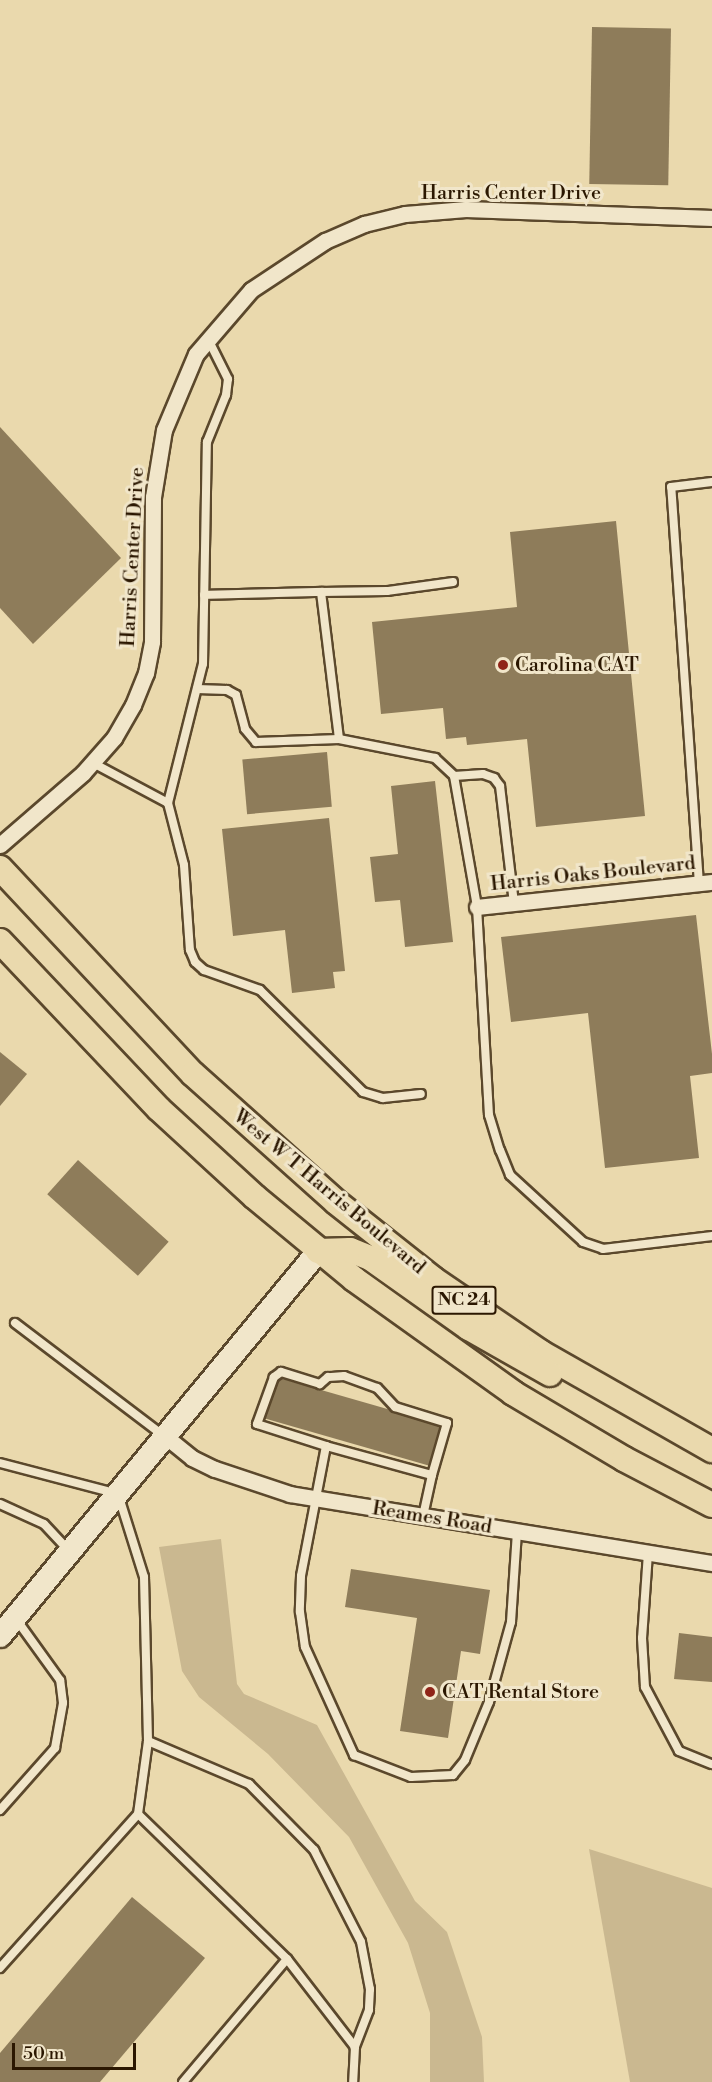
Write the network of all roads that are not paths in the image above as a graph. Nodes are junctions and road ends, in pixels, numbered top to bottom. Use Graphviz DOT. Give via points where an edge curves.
graph roads {
  1 [pos="712,218"];
  2 [pos="208,338"];
  3 [pos="712,482"];
  4 [pos="453,582"];
  5 [pos="321,592"];
  6 [pos="204,595"];
  7 [pos="197,690"];
  8 [pos="339,739"];
  9 [pos="93,763"];
  10 [pos="454,776"];
  11 [pos="168,803"];
  12 [pos="0,845"];
  13 [pos="0,868"];
  14 [pos="705,883"];
  15 [pos="514,903"];
  16 [pos="477,906"];
  17 [pos="0,941"];
  18 [pos="421,1094"];
  19 [pos="712,1236"];
  20 [pos="318,1251"];
  21 [pos="15,1323"];
  22 [pos="648,1416"];
  23 [pos="165,1436"];
  24 [pos="326,1446"];
  25 [pos="712,1450"];
  26 [pos="0,1463"];
  27 [pos="432,1475"];
  28 [pos="118,1494"];
  29 [pos="316,1499"];
  30 [pos="0,1504"];
  31 [pos="712,1505"];
  32 [pos="423,1516"];
  33 [pos="517,1531"];
  34 [pos="70,1552"];
  35 [pos="648,1553"];
  36 [pos="712,1563"];
  37 [pos="15,1618"];
  38 [pos="0,1636"];
  39 [pos="148,1741"];
  40 [pos="712,1764"];
  41 [pos="0,1810"];
  42 [pos="138,1814"];
  43 [pos="287,1959"];
  44 [pos="0,1968"];
  45 [pos="355,2047"];
  46 [pos="183,2082"];
  47 [pos="352,2082"];
  1 -- 2 [label="street, Harris Center Drive" via="466,209 385,219 325,240 294,260 251,290"];
  2 -- 6 [label="lane" via="228,379 226,395 207,442"];
  2 -- 9 [label="street, Harris Center Drive" via="196,354 174,403 155,474 152,642 146,674 114,738"];
  3 -- 14 [label="lane" via="670,487"];
  4 -- 5 [label="lane" via="387,591"];
  5 -- 6 [label="lane"];
  5 -- 8 [label="lane"];
  6 -- 7 [label="lane" via="203,664"];
  7 -- 8 [label="lane" via="227,690 236,695 245,729 256,742"];
  7 -- 11 [label="lane"];
  8 -- 10 [label="lane" via="435,758"];
  9 -- 11 [label="lane"];
  9 -- 12 [label="street, Harris Center Drive"];
  10 -- 15 [label="lane" via="483,774 494,778 500,786"];
  10 -- 16 [label="lane"];
  11 -- 18 [label="lane" via="184,865 190,950 195,962 204,970 260,990 363,1092 383,1098"];
  13 -- 22 [label="main road, West W T Harris Boulevard / NC 24" via="193,1074 336,1202 486,1316"];
  14 -- 15 [label="street, Harris Oaks Boulevard"];
  15 -- 16 [label="street, Harris Oaks Boulevard"];
  16 -- 19 [label="lane" via="489,1115 510,1175 583,1242 603,1249"];
  17 -- 20 [label="main road, NC 24" via="159,1109"];
  20 -- 22 [label="main road" via="350,1251 370,1258 420,1296 512,1354"];
  20 -- 23 [label="main road"];
  20 -- 31 [label="main road, NC 24" via="405,1318 513,1392 624,1459"];
  21 -- 23 [label="lane"];
  22 -- 25 [label="main road, West W T Harris Boulevard / NC 24"];
  23 -- 28 [label="main road"];
  23 -- 29 [label="street, Reames Road" via="192,1458 215,1469 262,1488"];
  24 -- 27 [label="lane" via="403,1463"];
  24 -- 27 [label="lane" via="306,1435 257,1424 274,1377 280,1372 320,1386 328,1377 344,1376 377,1388 394,1409 447,1423"];
  24 -- 29 [label="lane"];
  26 -- 28 [label="lane"];
  27 -- 32 [label="lane"];
  28 -- 34 [label="main road"];
  28 -- 39 [label="lane" via="144,1577"];
  29 -- 32 [label="street, Reames Road"];
  29 -- 33 [label="lane" via="301,1576 300,1612 305,1647 354,1755 411,1777 453,1775 465,1760 489,1702 510,1622"];
  30 -- 34 [label="lane" via="44,1524"];
  32 -- 33 [label="street, Reames Road"];
  33 -- 35 [label="street, Reames Road"];
  34 -- 37 [label="main road"];
  35 -- 36 [label="street, Reames Road"];
  35 -- 40 [label="lane" via="642,1638 645,1687 679,1751"];
  37 -- 38 [label="main road"];
  37 -- 41 [label="lane" via="60,1680 63,1703 55,1748"];
  39 -- 42 [label="lane"];
  39 -- 45 [label="lane" via="249,1784 314,1850 361,1942 370,1989 369,2010"];
  42 -- 43 [label="lane"];
  42 -- 44 [label="lane"];
  43 -- 45 [label="lane"];
  43 -- 46 [label="lane"];
  45 -- 47 [label="lane"];
}
